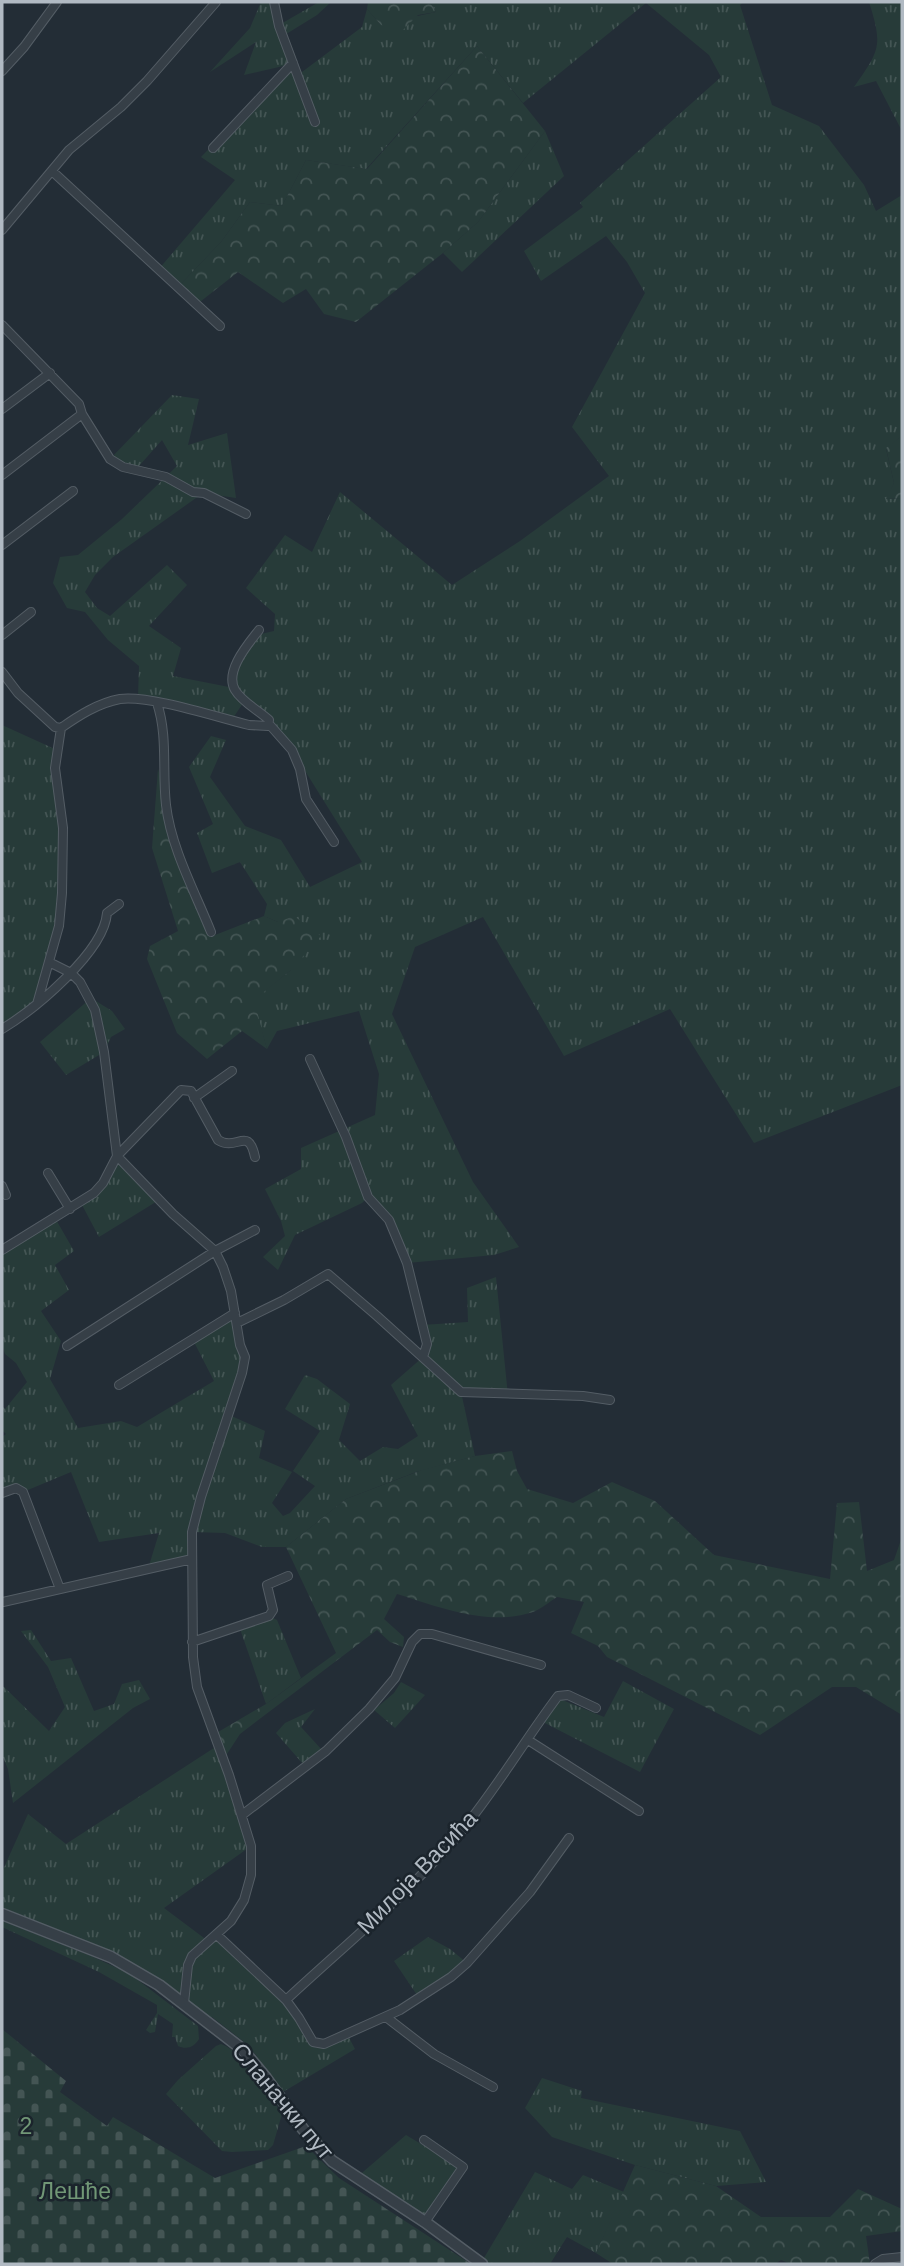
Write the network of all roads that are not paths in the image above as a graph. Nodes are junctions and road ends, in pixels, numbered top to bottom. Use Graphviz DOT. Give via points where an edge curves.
graph roads {
  1 [pos="57,2"];
  2 [pos="216,2"];
  3 [pos="274,2"];
  4 [pos="2,55"];
  5 [pos="9,63"];
  6 [pos="293,63"];
  7 [pos="2,71"];
  8 [pos="314,122"];
  9 [pos="213,148"];
  10 [pos="52,171"];
  11 [pos="2,230"];
  12 [pos="2,325"];
  13 [pos="220,327"];
  14 [pos="50,373"];
  15 [pos="2,409"];
  16 [pos="82,414"];
  17 [pos="2,475"];
  18 [pos="74,491"];
  19 [pos="246,513"];
  20 [pos="2,545"];
  21 [pos="31,612"];
  22 [pos="259,629"];
  23 [pos="2,635"];
  24 [pos="2,672"];
  25 [pos="157,702"];
  26 [pos="269,724"];
  27 [pos="61,728"];
  28 [pos="334,842"];
  29 [pos="119,904"];
  30 [pos="211,932"];
  31 [pos="49,962"];
  32 [pos="71,974"];
  33 [pos="37,1004"];
  34 [pos="2,1029"];
  35 [pos="310,1059"];
  36 [pos="232,1071"];
  37 [pos="194,1098"];
  38 [pos="117,1156"];
  39 [pos="255,1157"];
  40 [pos="48,1173"];
  41 [pos="70,1209"];
  42 [pos="255,1230"];
  43 [pos="2,1250"];
  44 [pos="215,1251"];
  45 [pos="235,1313"];
  46 [pos="237,1323"];
  47 [pos="66,1346"];
  48 [pos="423,1357"];
  49 [pos="119,1385"];
  50 [pos="610,1400"];
  51 [pos="2,1493"];
  52 [pos="192,1559"];
  53 [pos="288,1576"];
  54 [pos="60,1589"];
  55 [pos="3,1602"];
  56 [pos="192,1642"];
  57 [pos="541,1665"];
  58 [pos="596,1708"];
  59 [pos="528,1740"];
  60 [pos="639,1811"];
  61 [pos="242,1815"];
  62 [pos="569,1838"];
  63 [pos="2,1914"];
  64 [pos="217,1935"];
  65 [pos="286,2000"];
  66 [pos="184,2003"];
  67 [pos="386,2017"];
  68 [pos="494,2087"];
  69 [pos="424,2140"];
  70 [pos="425,2222"];
  71 [pos="902,2257"];
  72 [pos="482,2264"];
  73 [pos="875,2264"];
  1 -- 5 [label="street"];
  2 -- 10 [label="street" via="147,81 69,150"];
  3 -- 6 [label="street"];
  4 -- 5 [label="street"];
  5 -- 7 [label="street"];
  6 -- 8 [label="street"];
  6 -- 9 [label="street"];
  10 -- 11 [label="street"];
  10 -- 13 [label="street"];
  12 -- 14 [label="street"];
  14 -- 15 [label="street"];
  14 -- 16 [label="street" via="79,404"];
  16 -- 17 [label="street"];
  16 -- 19 [label="street" via="110,459 123,467 166,477"];
  18 -- 20 [label="street"];
  21 -- 23 [label="street"];
  22 -- 26 [label="street" via="232,679 234,689"];
  24 -- 27 [label="street" via="18,693"];
  25 -- 26 [label="street" via="249,725"];
  25 -- 27 [label="street" via="138,698 108,702"];
  25 -- 30 [label="street" via="163,721 166,807"];
  26 -- 28 [label="street" via="292,750 306,799"];
  27 -- 31 [label="street" via="55,768 63,828 62,893"];
  29 -- 32 [label="street" via="107,913 104,930"];
  31 -- 32 [label="street"];
  31 -- 33 [label="street"];
  32 -- 33 [label="street"];
  32 -- 38 [label="street" via="86,988 95,1010"];
  33 -- 34 [label="street"];
  35 -- 48 [label="street" via="368,1197 389,1220 407,1263 427,1344"];
  36 -- 37 [label="street"];
  37 -- 38 [label="street" via="188,1089 177,1092"];
  37 -- 39 [label="street" via="218,1140 229,1144 249,1141"];
  38 -- 41 [label="street" via="103,1183"];
  38 -- 44 [label="street"];
  40 -- 41 [label="street"];
  41 -- 43 [label="street"];
  42 -- 44 [label="street"];
  44 -- 45 [label="street"];
  44 -- 47 [label="street"];
  45 -- 46 [label="street"];
  45 -- 49 [label="street"];
  46 -- 48 [label="street" via="328,1275"];
  46 -- 52 [label="street" via="244,1357 242,1373 201,1497 192,1532"];
  48 -- 50 [label="street" via="461,1392"];
  51 -- 54 [label="street" via="16,1488 23,1492"];
  52 -- 54 [label="street"];
  52 -- 56 [label="street"];
  53 -- 56 [label="street" via="267,1585 273,1610 269,1616"];
  54 -- 55 [label="street"];
  56 -- 61 [label="street" via="197,1688"];
  57 -- 61 [label="street" via="420,1634 395,1678 369,1709 326,1751"];
  58 -- 59 [label="street, Милоја Васића" via="561,1695"];
  59 -- 60 [label="street"];
  59 -- 65 [label="street, Милоја Васића" via="445,1849"];
  61 -- 64 [label="street" via="252,1854 249,1883 239,1909"];
  62 -- 67 [label="street" via="530,1892 467,1963"];
  63 -- 66 [label="street, Сланачки пут" via="111,1957"];
  64 -- 65 [label="street"];
  64 -- 66 [label="street" via="197,1950 188,1965"];
  65 -- 67 [label="street" via="310,2039 320,2045"];
  66 -- 70 [label="street, Сланачки пут" via="253,2061 332,2161"];
  67 -- 68 [label="street" via="434,2054"];
  69 -- 70 [label="street" via="463,2167"];
  70 -- 72 [label="street, Сланачки пут"];
  71 -- 73 [label="street"];
}
